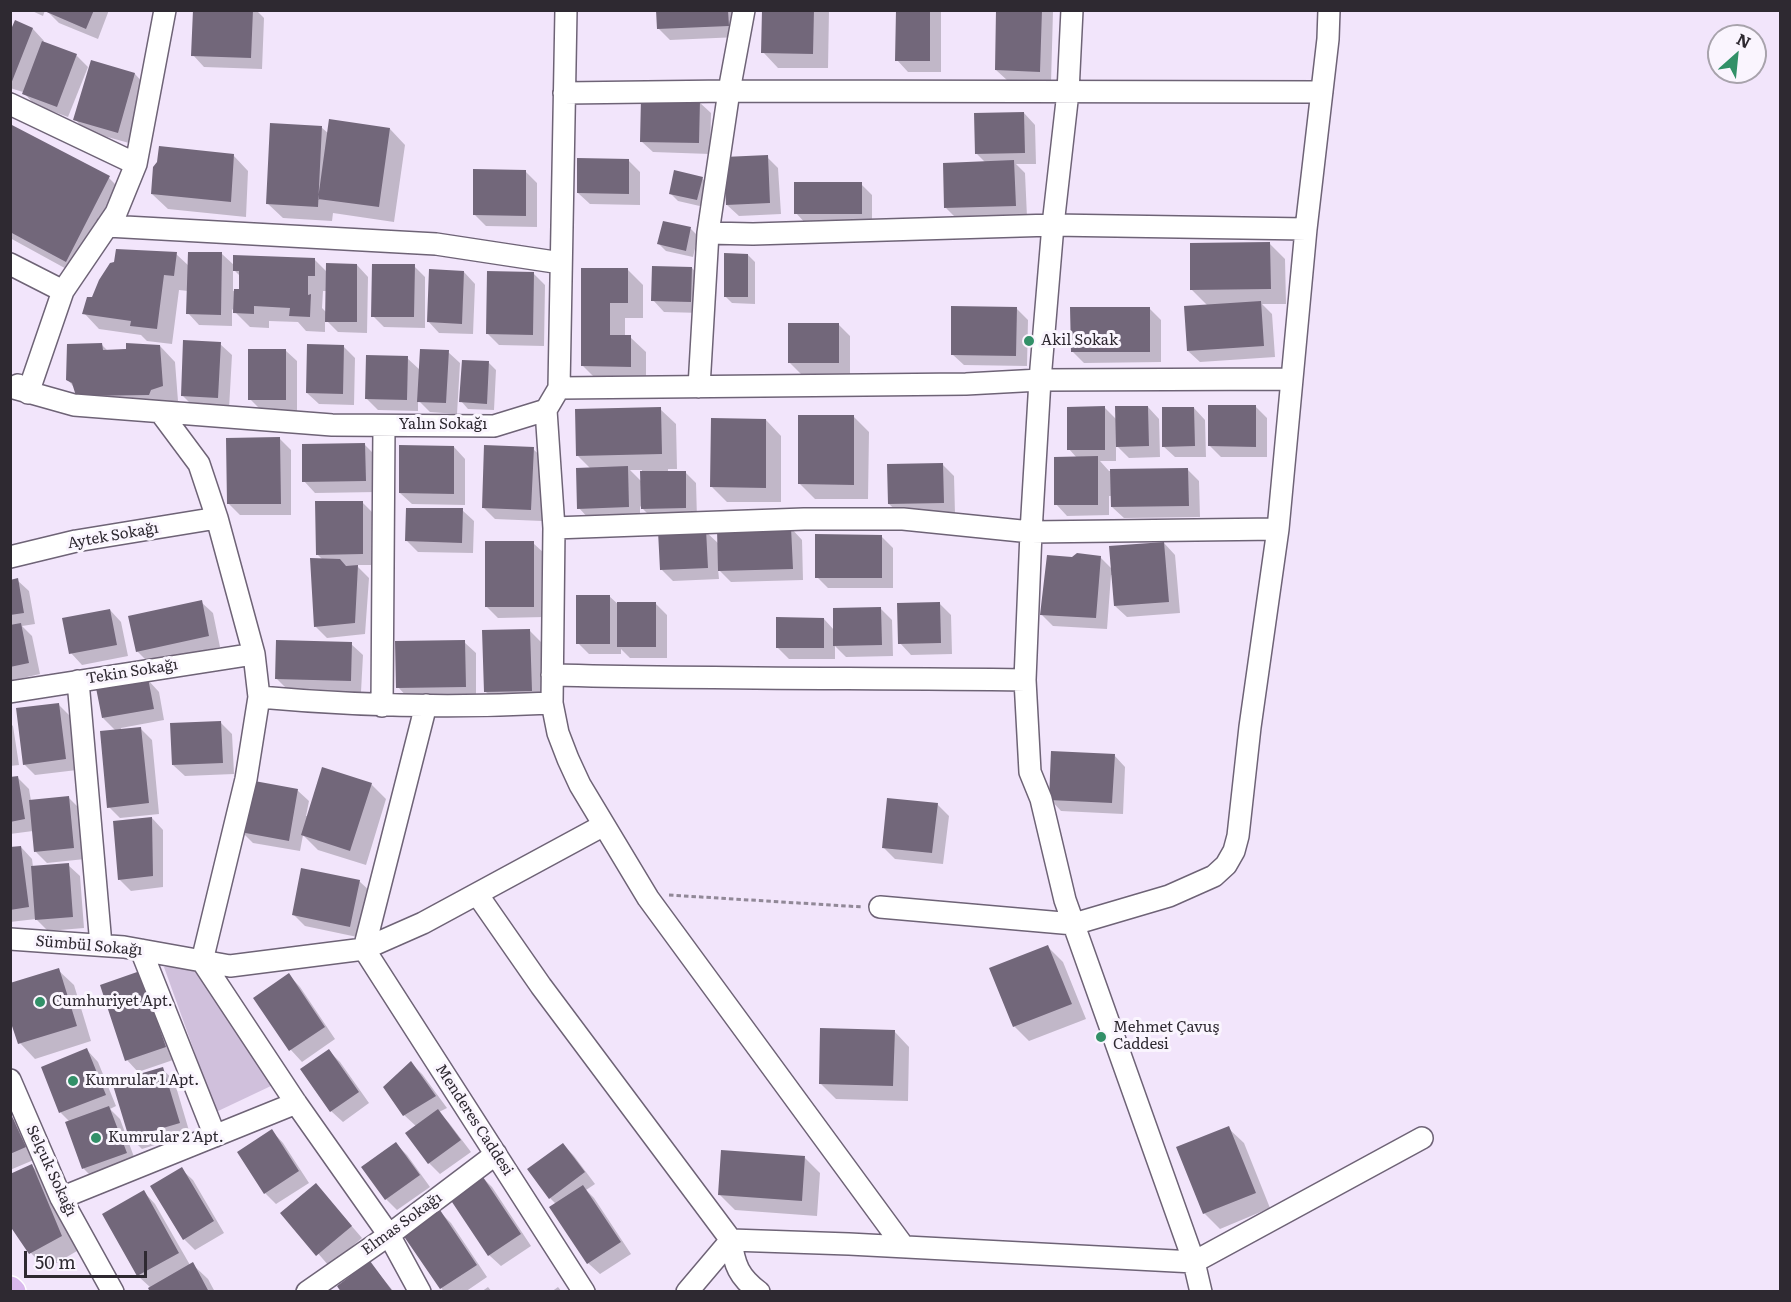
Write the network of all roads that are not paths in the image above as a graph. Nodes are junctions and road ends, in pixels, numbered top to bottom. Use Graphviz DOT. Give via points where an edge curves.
graph roads {
  1 [pos="165,10"];
  2 [pos="566,10"];
  3 [pos="744,10"];
  4 [pos="1072,10"];
  5 [pos="1329,10"];
  6 [pos="729,90"];
  7 [pos="1068,92"];
  8 [pos="1322,92"];
  9 [pos="564,93"];
  10 [pos="10,104"];
  11 [pos="136,164"];
  12 [pos="1053,225"];
  13 [pos="107,226"];
  14 [pos="1306,229"];
  15 [pos="708,233"];
  16 [pos="561,263"];
  17 [pos="10,264"];
  18 [pos="63,291"];
  19 [pos="10,379"];
  20 [pos="1292,379"];
  21 [pos="1040,380"];
  22 [pos="699,387"];
  23 [pos="559,388"];
  24 [pos="19,390"];
  25 [pos="546,410"];
  26 [pos="161,413"];
  27 [pos="384,426"];
  28 [pos="217,518"];
  29 [pos="554,528"];
  30 [pos="1278,529"];
  31 [pos="1030,532"];
  32 [pos="10,556"];
  33 [pos="254,654"];
  34 [pos="552,675"];
  35 [pos="1025,680"];
  36 [pos="78,681"];
  37 [pos="10,692"];
  38 [pos="259,698"];
  39 [pos="552,703"];
  40 [pos="426,705"];
  41 [pos="382,706"];
  42 [pos="604,825"];
  43 [pos="477,894"];
  44 [pos="880,907"];
  45 [pos="1074,924"];
  46 [pos="10,939"];
  47 [pos="101,945"];
  48 [pos="364,949"];
  49 [pos="141,950"];
  50 [pos="202,961"];
  51 [pos="10,1080"];
  52 [pos="296,1103"];
  53 [pos="215,1136"];
  54 [pos="1422,1138"];
  55 [pos="496,1154"];
  56 [pos="61,1198"];
  57 [pos="389,1235"];
  58 [pos="731,1240"];
  59 [pos="904,1246"];
  60 [pos="1194,1262"];
  61 [pos="112,1292"];
  62 [pos="307,1292"];
  63 [pos="420,1292"];
  64 [pos="584,1292"];
  65 [pos="687,1292"];
  66 [pos="759,1292"];
  67 [pos="1201,1292"];
  1 -- 11 [label="street"];
  2 -- 9 [label="street"];
  3 -- 6 [label="street"];
  4 -- 7 [label="street"];
  5 -- 8 [label="street"];
  6 -- 7 [label="street"];
  6 -- 9 [label="street"];
  6 -- 15 [label="street"];
  7 -- 8 [label="street"];
  7 -- 12 [label="street"];
  8 -- 14 [label="street"];
  9 -- 16 [label="street"];
  10 -- 11 [label="street"];
  11 -- 13 [label="street"];
  12 -- 14 [label="street"];
  12 -- 15 [label="street"];
  12 -- 21 [label="street"];
  13 -- 16 [label="street" via="436,244"];
  13 -- 18 [label="street"];
  14 -- 20 [label="street"];
  15 -- 22 [label="street"];
  16 -- 23 [label="street"];
  17 -- 18 [label="street"];
  18 -- 24 [label="street"];
  19 -- 24 [label="street"];
  20 -- 21 [label="street"];
  20 -- 30 [label="street"];
  21 -- 22 [label="street"];
  21 -- 31 [label="street"];
  22 -- 23 [label="street"];
  23 -- 25 [label="street"];
  24 -- 26 [label="street, Yalın Sokağı" via="74,405"];
  25 -- 27 [label="street, Yalın Sokağı" via="494,426"];
  25 -- 29 [label="street"];
  26 -- 27 [label="street, Yalın Sokağı" via="332,426"];
  26 -- 28 [label="street" via="199,464"];
  27 -- 41 [label="street"];
  28 -- 32 [label="street, Aytek Sokağı"];
  28 -- 33 [label="street"];
  29 -- 31 [label="street" via="903,519"];
  29 -- 34 [label="street"];
  30 -- 31 [label="street"];
  30 -- 45 [label="street" via="1234,851 1214,876 1168,896"];
  31 -- 35 [label="street"];
  33 -- 36 [label="street, Tekin Sokağı"];
  33 -- 38 [label="street"];
  34 -- 35 [label="street"];
  34 -- 39 [label="street"];
  35 -- 45 [label="street" via="1030,772 1041,799"];
  36 -- 37 [label="street, Tekin Sokağı"];
  36 -- 47 [label="street"];
  38 -- 41 [label="street"];
  38 -- 50 [label="street" via="246,779"];
  39 -- 40 [label="street"];
  39 -- 42 [label="street" via="568,759"];
  40 -- 41 [label="street"];
  40 -- 48 [label="street"];
  42 -- 43 [label="street, Sümbül Sokağı"];
  42 -- 59 [label="street" via="648,898"];
  43 -- 48 [label="street, Sümbül Sokağı"];
  43 -- 58 [label="street"];
  44 -- 45 [label="street"];
  45 -- 60 [label="street"];
  46 -- 47 [label="street, Sümbül Sokağı"];
  47 -- 49 [label="street, Sümbül Sokağı"];
  48 -- 50 [label="street, Sümbül Sokağı" via="230,966"];
  48 -- 55 [label="street, Menderes Caddesi"];
  49 -- 50 [label="street, Sümbül Sokağı"];
  49 -- 53 [label="street"];
  50 -- 52 [label="street"];
  51 -- 56 [label="street, Selçuk Sokağı"];
  52 -- 53 [label="street"];
  52 -- 57 [label="street"];
  53 -- 56 [label="street"];
  54 -- 60 [label="street"];
  55 -- 57 [label="street, Elmas Sokağı"];
  55 -- 64 [label="street, Menderes Caddesi"];
  56 -- 61 [label="street, Selçuk Sokağı"];
  57 -- 62 [label="street, Elmas Sokağı"];
  57 -- 63 [label="street"];
  58 -- 59 [label="street"];
  58 -- 65 [label="street"];
  58 -- 66 [label="street" via="740,1273"];
  59 -- 60 [label="street"];
  60 -- 67 [label="street"];
}
